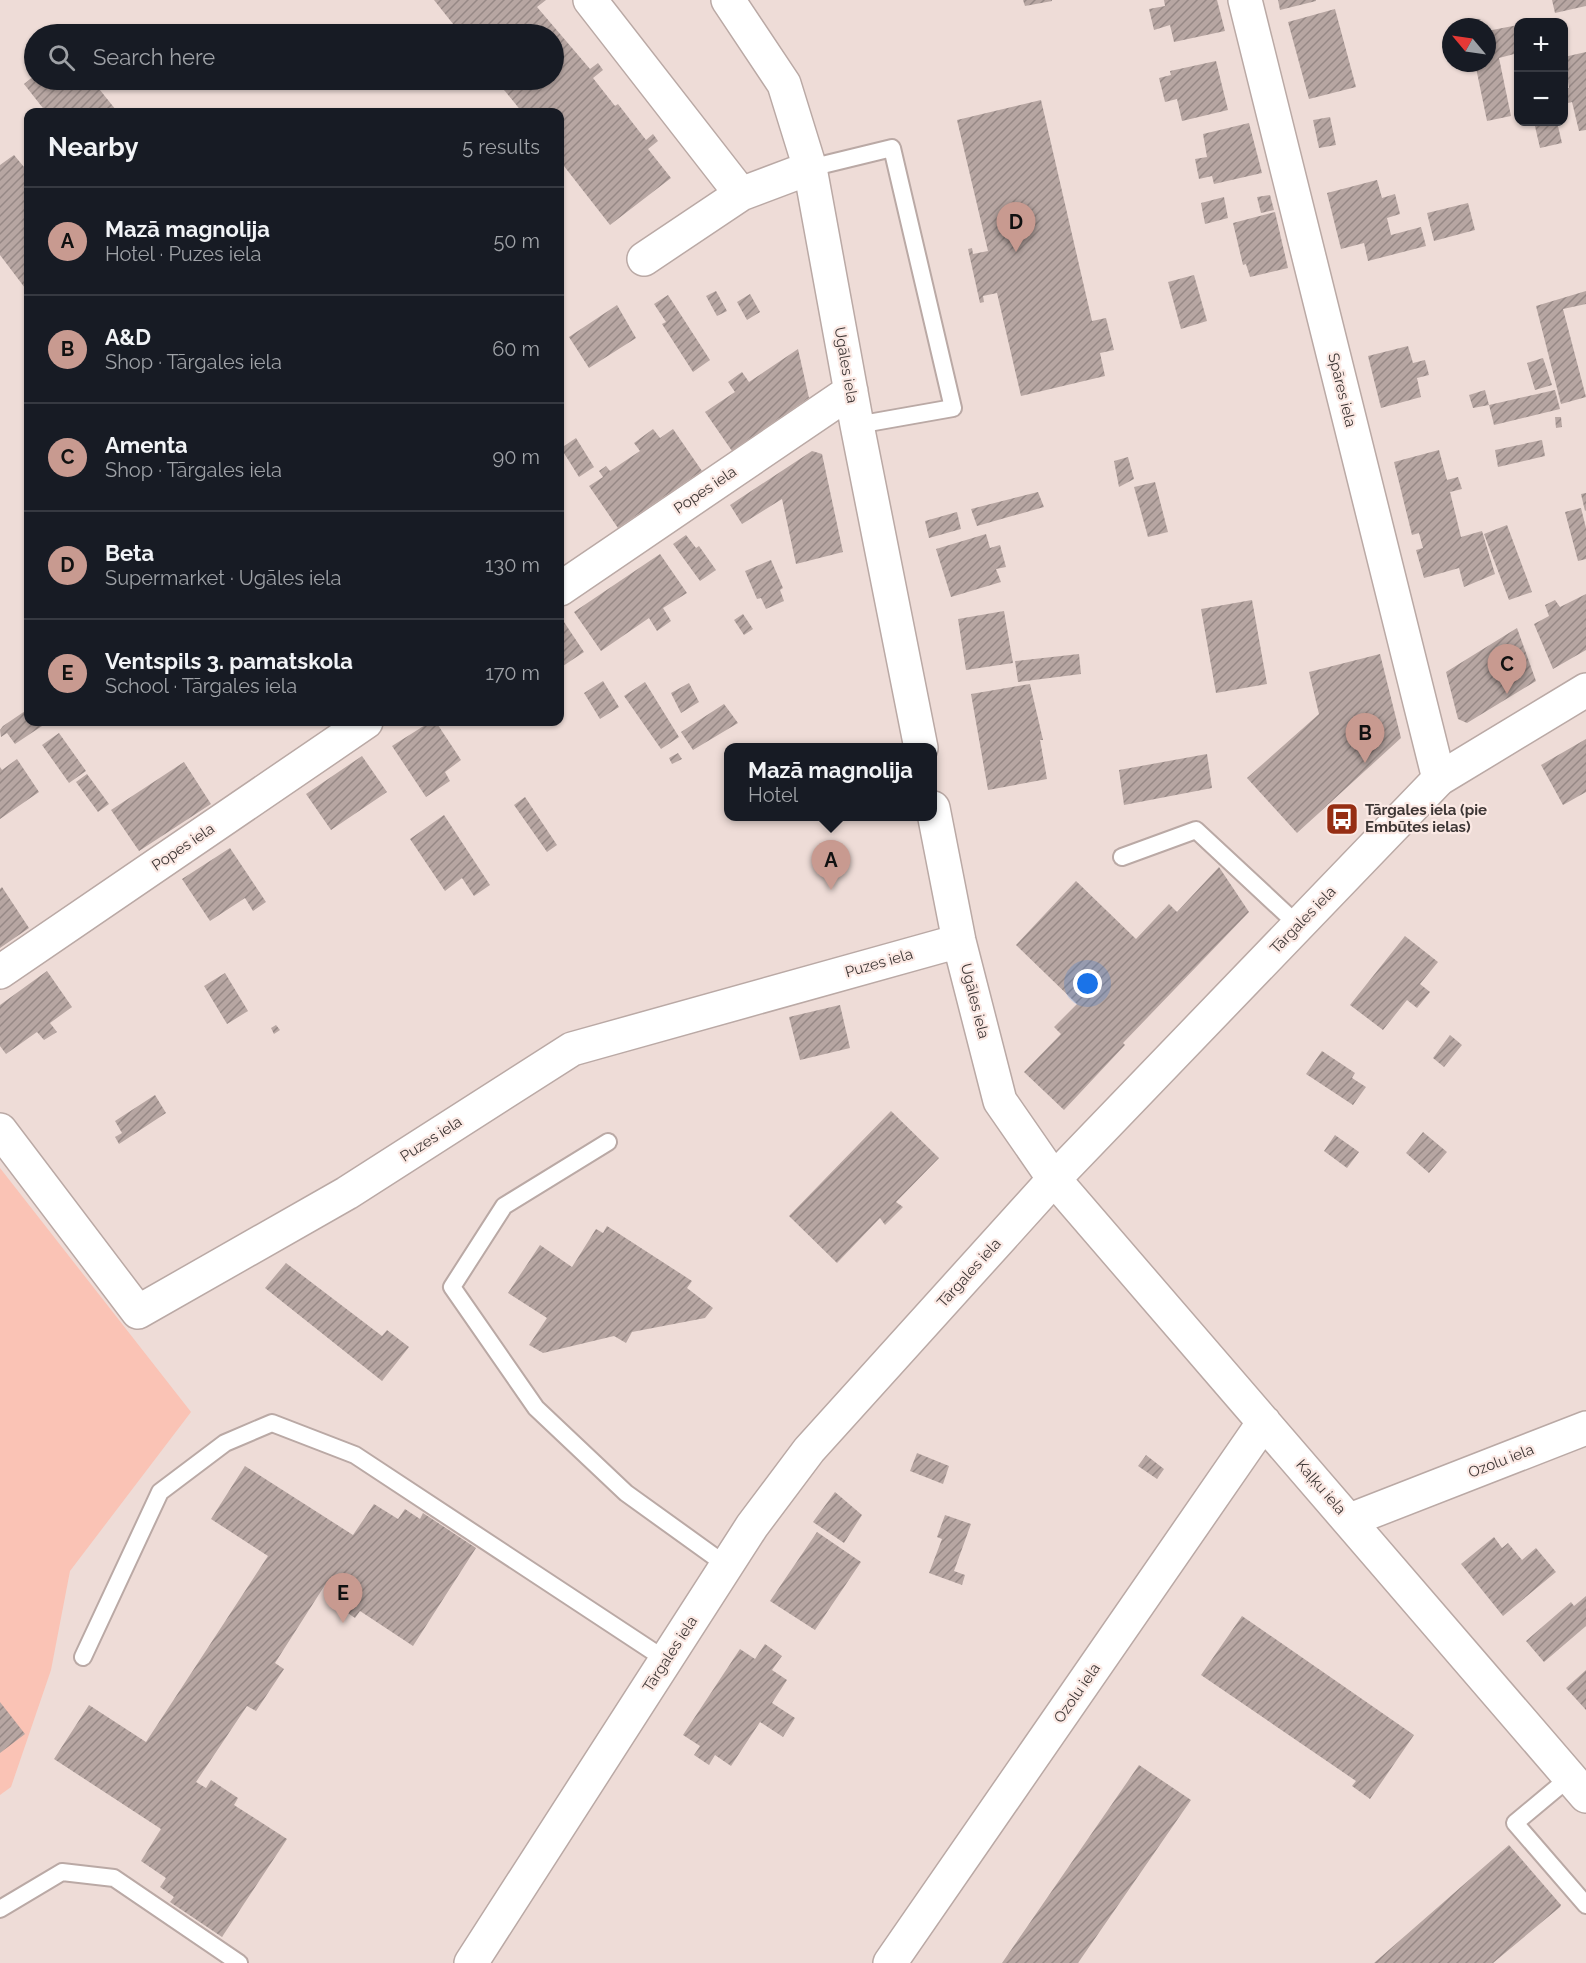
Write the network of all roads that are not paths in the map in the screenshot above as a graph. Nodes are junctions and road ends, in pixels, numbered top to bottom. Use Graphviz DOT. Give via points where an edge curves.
graph roads {
  1 [pos="590,0"];
  2 [pos="728,0"];
  3 [pos="1245,0"];
  4 [pos="810,168"];
  5 [pos="741,194"];
  6 [pos="644,259"];
  7 [pos="850,391"];
  8 [pos="857,424"];
  9 [pos="564,587"];
  10 [pos="1586,690"];
  11 [pos="360,726"];
  12 [pos="920,743"];
  13 [pos="1439,779"];
  14 [pos="936,821"];
  15 [pos="1122,857"];
  16 [pos="1298,925"];
  17 [pos="959,940"];
  18 [pos="0,972"];
  19 [pos="0,1130"];
  20 [pos="609,1142"];
  21 [pos="1054,1179"];
  22 [pos="1264,1422"];
  23 [pos="1586,1428"];
  24 [pos="1350,1520"];
  25 [pos="726,1565"];
  26 [pos="82,1657"];
  27 [pos="666,1660"];
  28 [pos="1578,1786"];
  29 [pos="1586,1905"];
  30 [pos="0,1909"];
  31 [pos="239,1963"];
  32 [pos="471,1963"];
  33 [pos="890,1963"];
  1 -- 5 [label="street"];
  2 -- 4 [label="street, Ugāles iela" via="784,84"];
  3 -- 13 [label="street, Spāres iela"];
  4 -- 5 [label="street"];
  4 -- 7 [label="street, Ugāles iela"];
  4 -- 8 [label="lane" via="892,148 954,408"];
  5 -- 6 [label="street"];
  7 -- 8 [label="street, Ugāles iela"];
  7 -- 9 [label="street, Popes iela"];
  8 -- 12 [label="street, Ugāles iela"];
  10 -- 13 [label="street, Tārgales iela"];
  11 -- 18 [label="street, Popes iela"];
  13 -- 16 [label="street, Tārgales iela"];
  14 -- 17 [label="street, Ugāles iela"];
  15 -- 16 [label="lane" via="1196,830"];
  16 -- 21 [label="street, Tārgales iela"];
  17 -- 19 [label="street, Puzes iela" via="572,1049 347,1193 138,1312"];
  17 -- 21 [label="street, Ugāles iela" via="1000,1101"];
  20 -- 25 [label="lane" via="504,1206 452,1287 536,1408 626,1493"];
  21 -- 22 [label="street, Kaļķu iela"];
  21 -- 25 [label="street, Tārgales iela" via="809,1450"];
  22 -- 24 [label="street, Kaļķu iela"];
  22 -- 33 [label="street, Ozolu iela"];
  23 -- 24 [label="street, Ozolu iela"];
  24 -- 28 [label="street, Kaļķu iela"];
  25 -- 27 [label="street, Tārgales iela"];
  26 -- 27 [label="lane" via="160,1492 225,1443 272,1423 355,1455"];
  27 -- 32 [label="street, Tārgales iela"];
  28 -- 29 [label="lane" via="1515,1823"];
  30 -- 31 [label="lane" via="62,1872 114,1878"];
}
